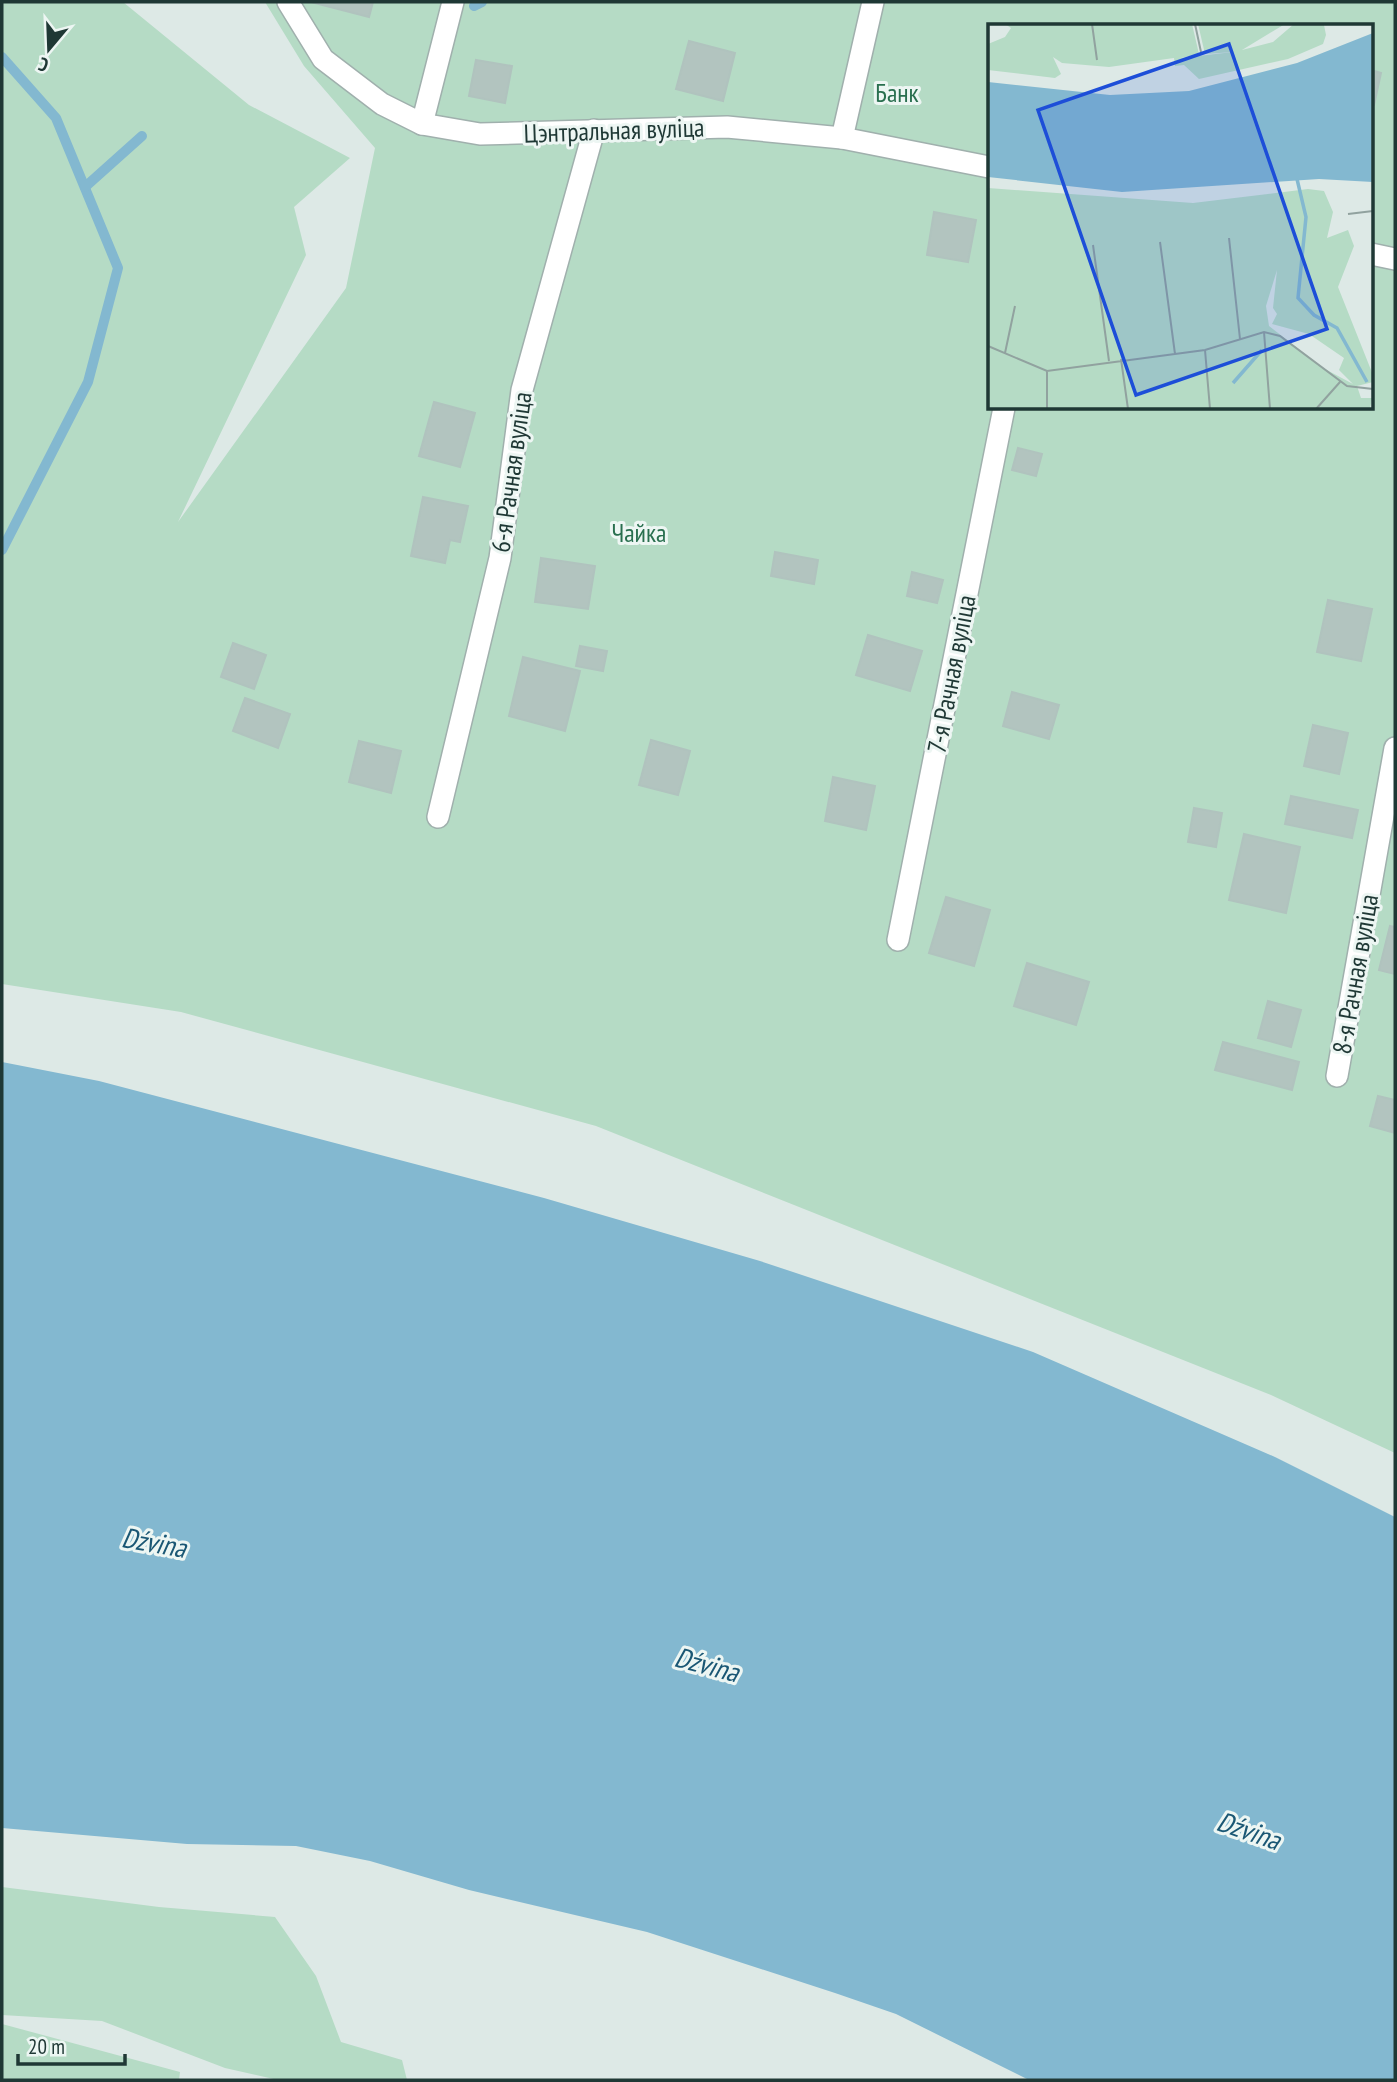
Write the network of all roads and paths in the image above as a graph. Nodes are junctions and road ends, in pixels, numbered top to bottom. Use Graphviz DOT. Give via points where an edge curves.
graph roads {
  1 [pos="288,2"];
  2 [pos="453,2"];
  3 [pos="873,2"];
  4 [pos="422,124"];
  5 [pos="594,130"];
  6 [pos="842,138"];
  7 [pos="988,167"];
  8 [pos="1372,254"];
  9 [pos="1395,259"];
  10 [pos="1004,410"];
  11 [pos="1395,748"];
  12 [pos="438,817"];
  13 [pos="898,940"];
  14 [pos="1338,1076"];
  1 -- 4 [label="lane, Цэнтральная вуліца" via="323,59 382,104"];
  2 -- 4 [label="lane"];
  3 -- 6 [label="lane"];
  4 -- 5 [label="lane, Цэнтральная вуліца" via="480,134"];
  5 -- 6 [label="lane, Цэнтральная вуліца" via="727,127"];
  5 -- 12 [label="lane, 6-я Рачная вуліца" via="522,390 500,558"];
  6 -- 7 [label="lane, Цэнтральная вуліца"];
  8 -- 9 [label="lane"];
  10 -- 13 [label="lane, 7-я Рачная вуліца"];
  11 -- 14 [label="lane, 8-я Рачная вуліца"];
}
